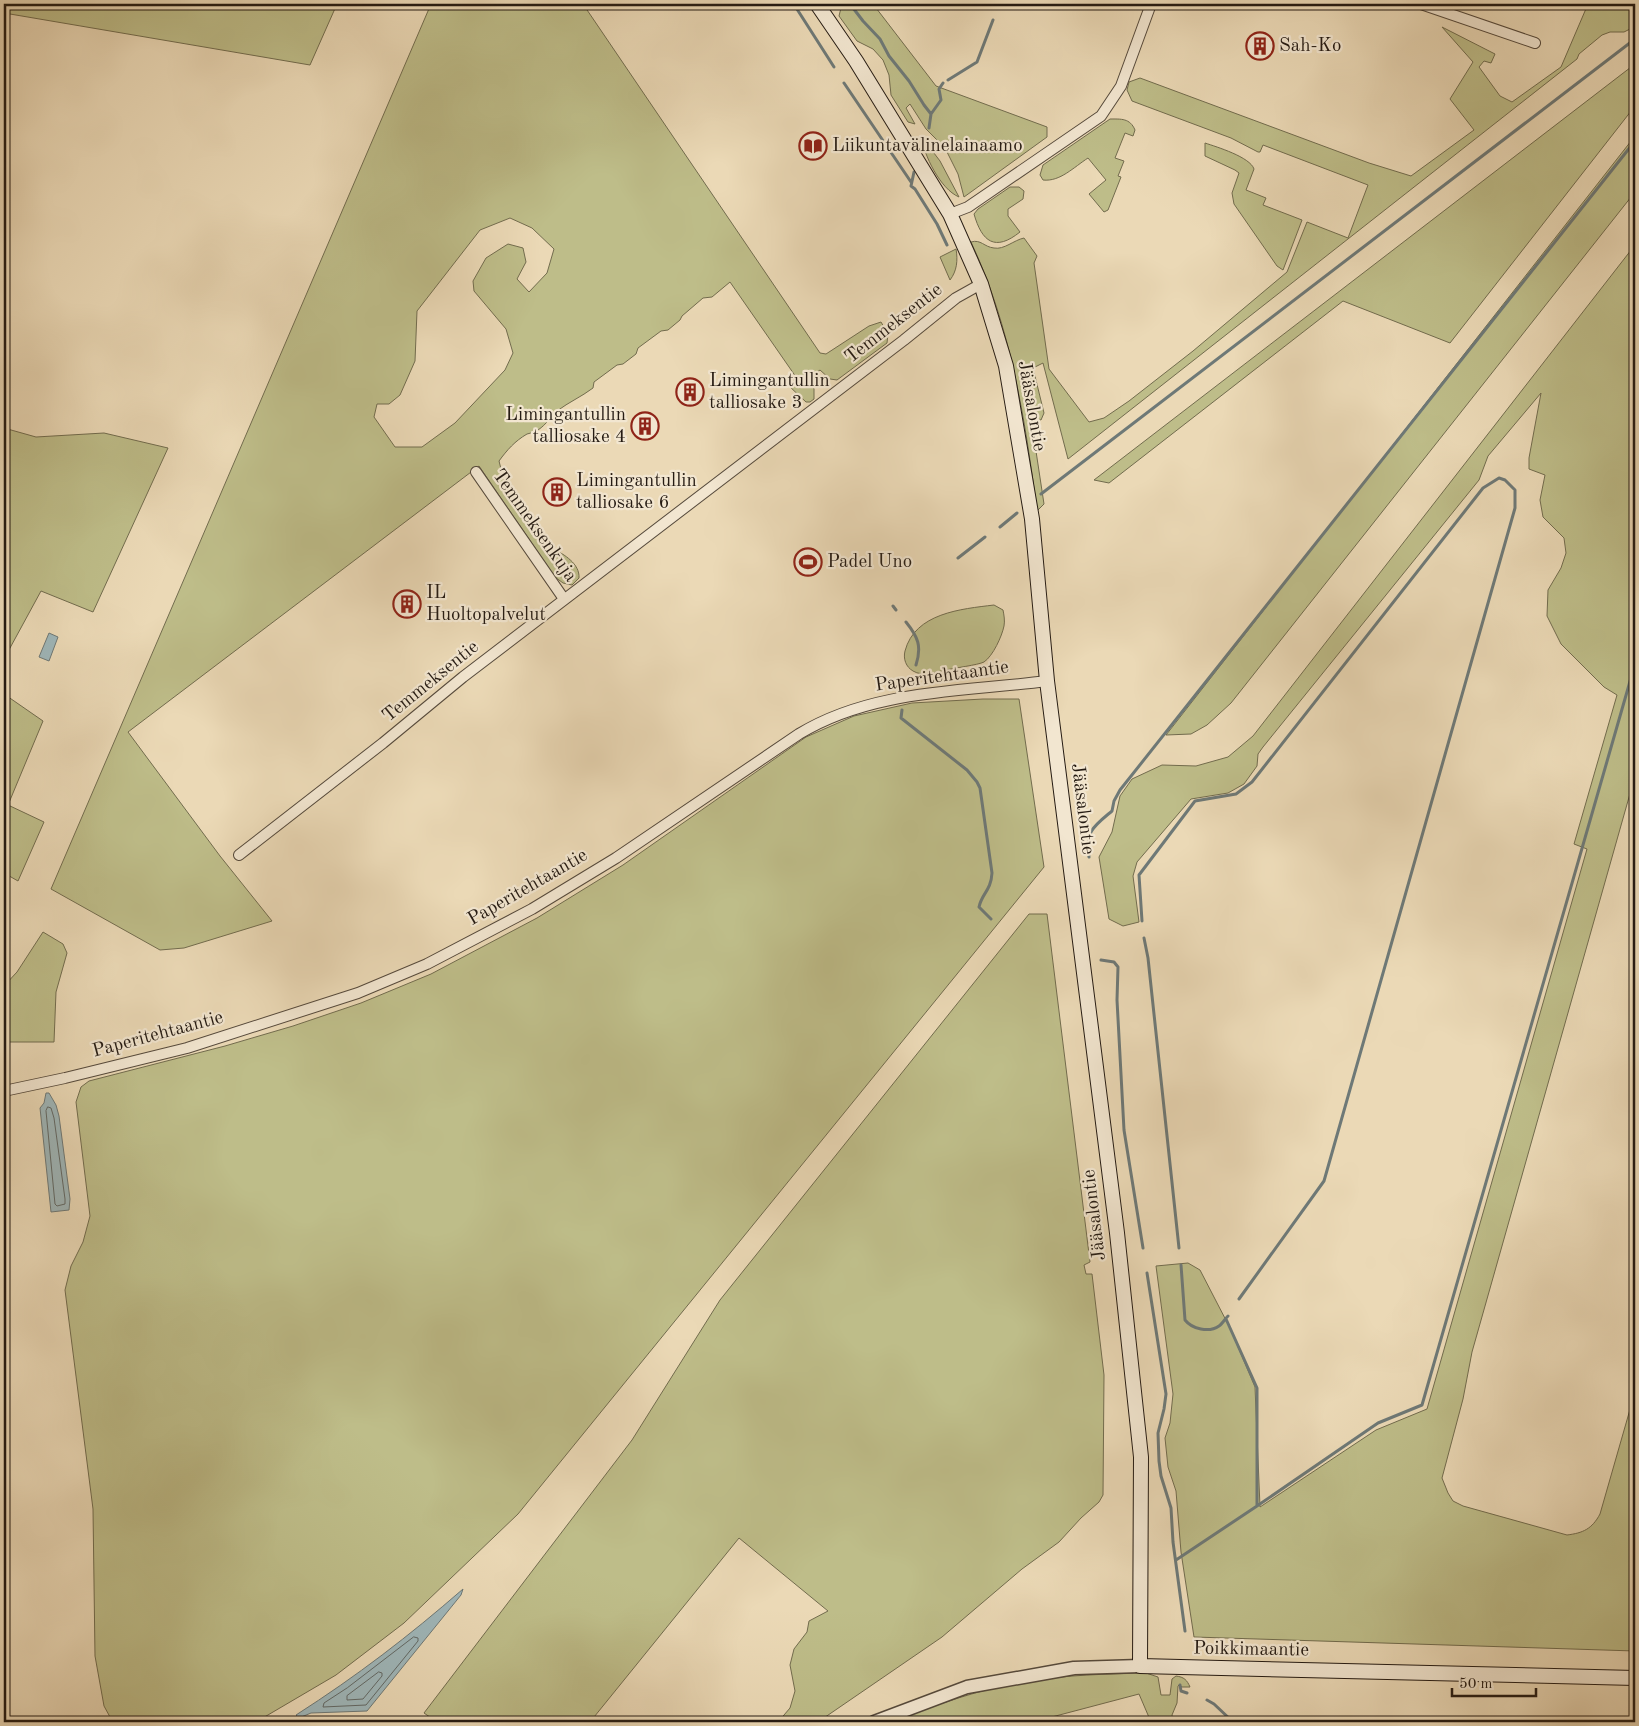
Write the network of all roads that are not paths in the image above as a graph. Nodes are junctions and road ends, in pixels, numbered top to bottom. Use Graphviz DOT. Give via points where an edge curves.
graph roads {
  1 [pos="817,4"];
  2 [pos="1151,4"];
  3 [pos="1421,4"];
  4 [pos="1535,43"];
  5 [pos="950,214"];
  6 [pos="981,284"];
  7 [pos="476,472"];
  8 [pos="564,599"];
  9 [pos="1047,681"];
  10 [pos="238,855"];
  11 [pos="4,1091"];
  12 [pos="1140,1666"];
  13 [pos="1635,1678"];
  14 [pos="874,1722"];
  1 -- 5 [label="main road, Jääsalontie"];
  2 -- 5 [label="street" via="1121,86 1101,116 968,207"];
  3 -- 4 [label="street"];
  5 -- 6 [label="main road, Jääsalontie"];
  6 -- 8 [label="street, Temmeksentie" via="956,298"];
  6 -- 9 [label="main road, Jääsalontie" via="1006,366 1032,519"];
  7 -- 8 [label="street, Temmeksenkuja"];
  8 -- 10 [label="street, Temmeksentie"];
  9 -- 11 [label="street, Paperitehtaantie" via="912,695 847,711 799,734 616,858 532,909 427,964 358,993 187,1048"];
  9 -- 12 [label="main road, Jääsalontie" via="1117,1233 1141,1457"];
  12 -- 13 [label="main road, Poikkimaantie"];
  12 -- 14 [label="street, Poikkimaantie" via="1074,1668 967,1687"];
}
